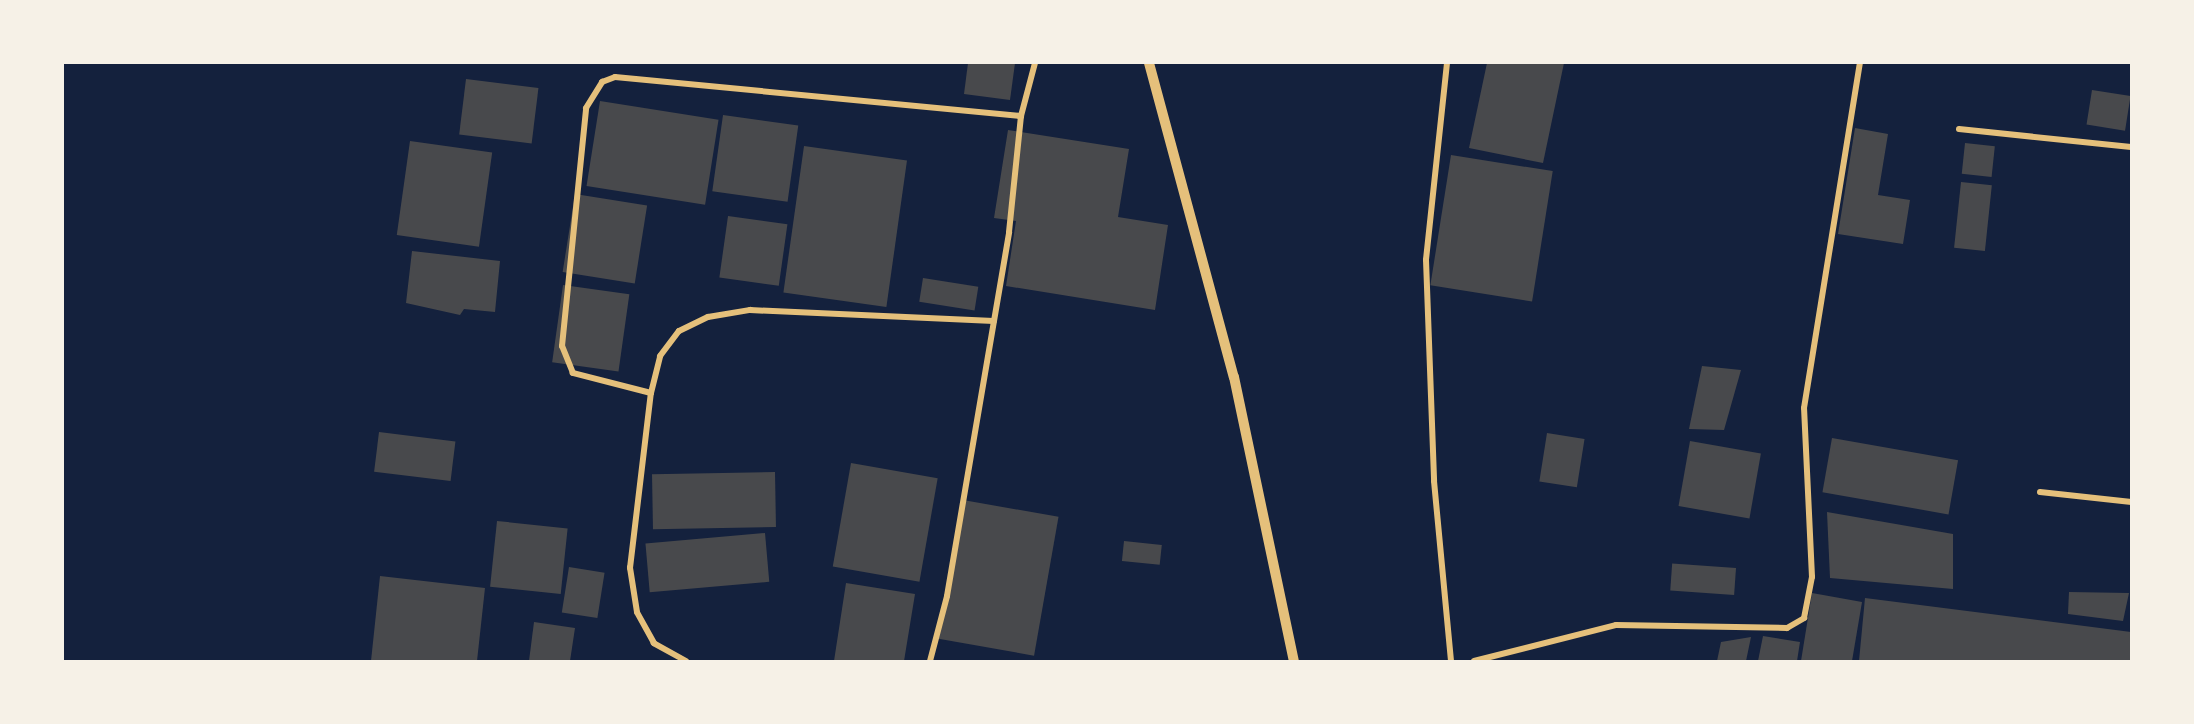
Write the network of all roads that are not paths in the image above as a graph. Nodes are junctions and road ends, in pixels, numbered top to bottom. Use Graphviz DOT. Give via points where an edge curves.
graph roads {
  1 [pos="1035,63"];
  2 [pos="1149,63"];
  3 [pos="1447,63"];
  4 [pos="1860,63"];
  5 [pos="1022,116"];
  6 [pos="1959,129"];
  7 [pos="2131,147"];
  8 [pos="993,321"];
  9 [pos="651,393"];
  10 [pos="2040,492"];
  11 [pos="2131,502"];
  12 [pos="686,661"];
  13 [pos="930,661"];
  14 [pos="1294,661"];
  15 [pos="1451,661"];
  16 [pos="1474,661"];
  1 -- 5 [label="street"];
  2 -- 14 [label="street" via="1234,377"];
  3 -- 15 [label="street" via="1426,260 1434,481"];
  4 -- 16 [label="street" via="1804,408 1812,577 1804,618 1787,628 1616,625"];
  5 -- 8 [label="street"];
  5 -- 9 [label="street" via="615,77 602,82 586,108 562,346 573,372"];
  6 -- 7 [label="street"];
  8 -- 9 [label="street" via="750,310 708,317 680,331 660,356"];
  8 -- 13 [label="street"];
  9 -- 12 [label="street" via="630,568 637,612 654,644"];
  10 -- 11 [label="street"];
}
